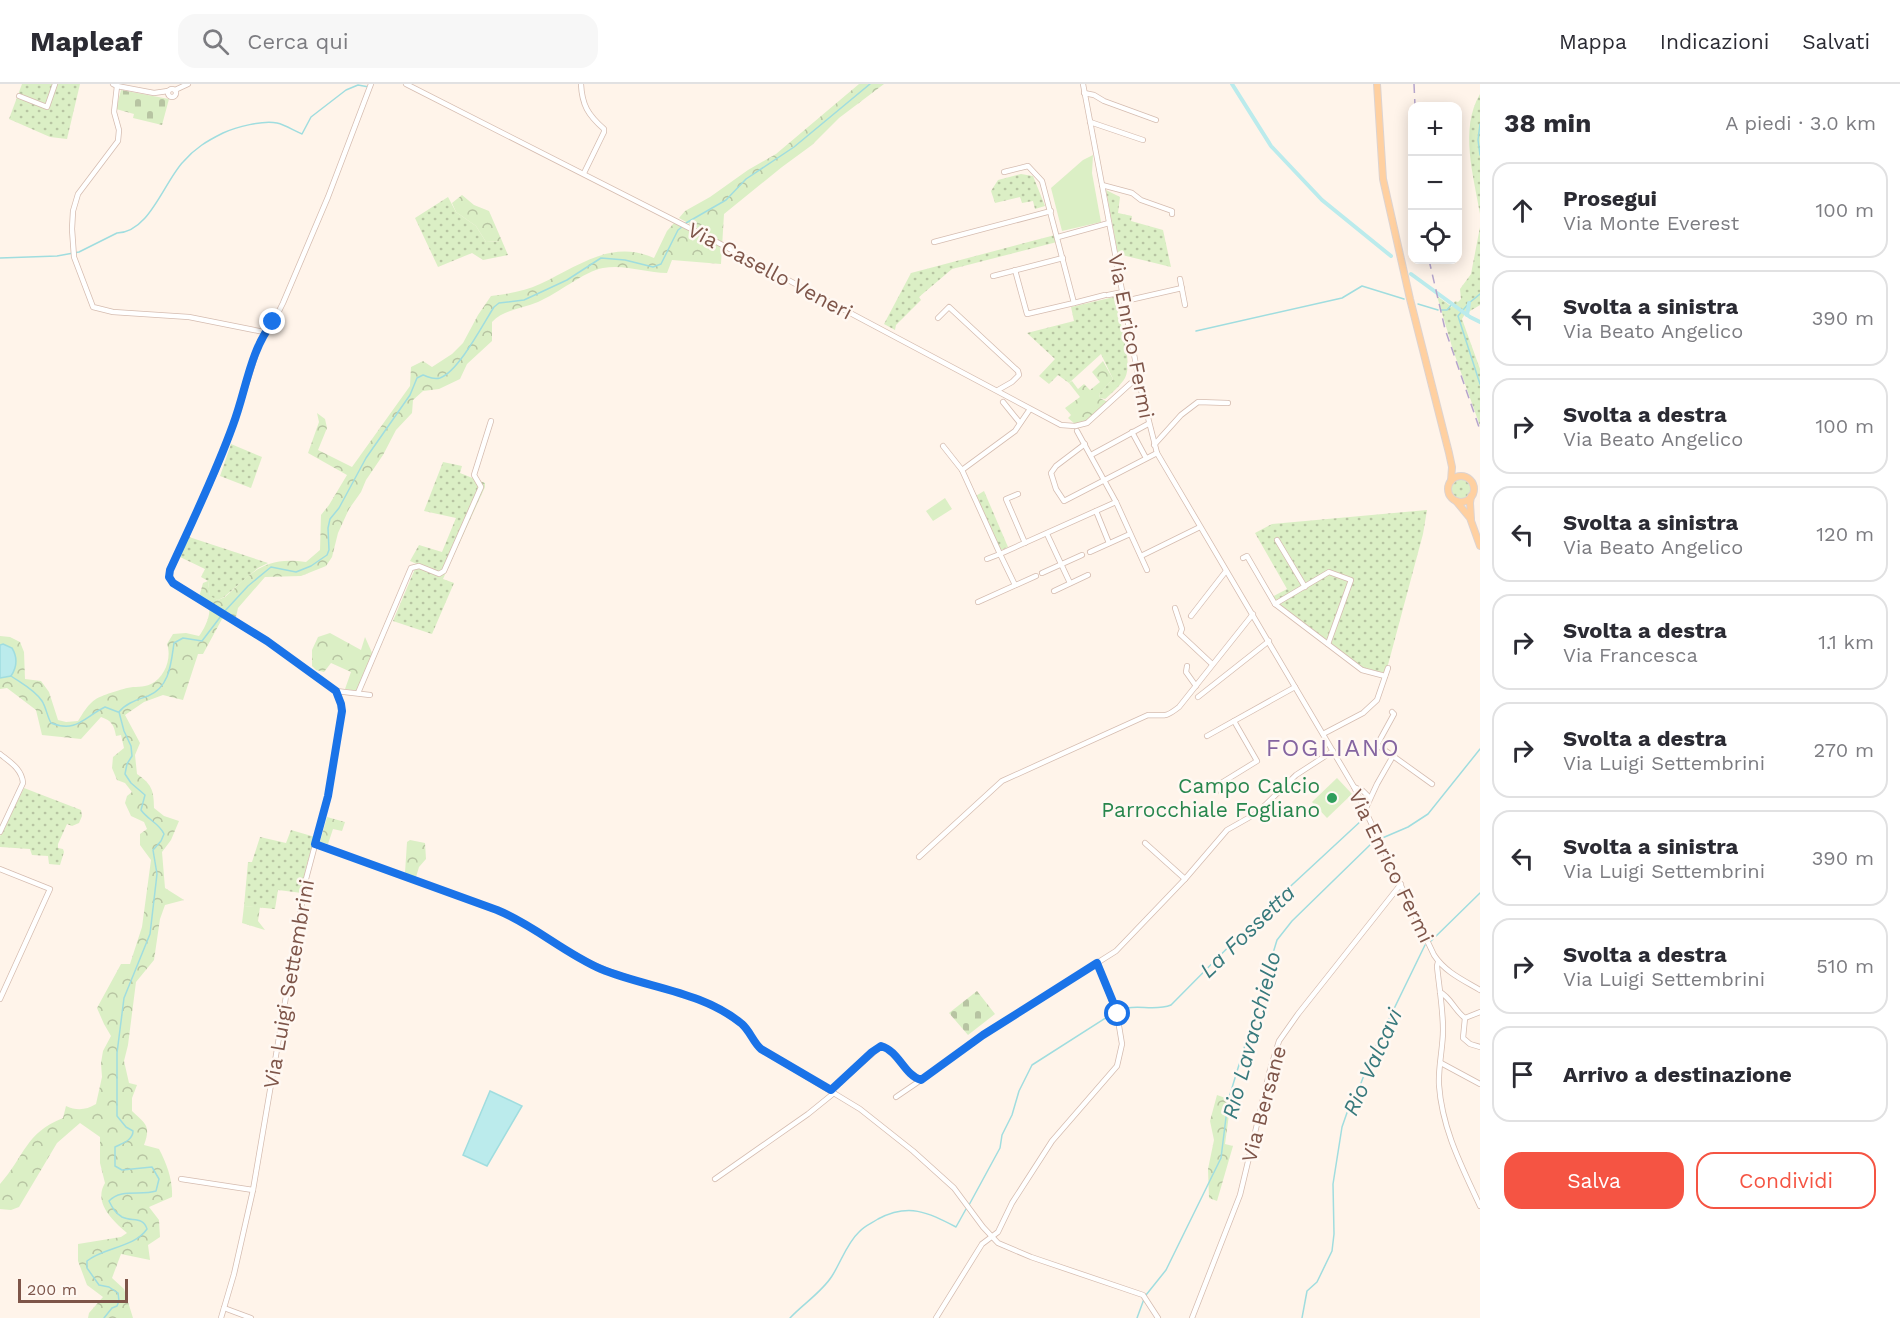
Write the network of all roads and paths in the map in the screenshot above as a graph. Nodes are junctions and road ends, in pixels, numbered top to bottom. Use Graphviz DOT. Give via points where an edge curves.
graph roads {
  1 [pos="55,84"];
  2 [pos="371,84"];
  3 [pos="406,84"];
  4 [pos="581,84"];
  5 [pos="1083,84"];
  6 [pos="1377,84"];
  7 [pos="115,85"];
  8 [pos="186,85"];
  9 [pos="1084,93"];
  10 [pos="19,96"];
  11 [pos="1156,120"];
  12 [pos="1090,122"];
  13 [pos="1143,140"];
  14 [pos="1004,171"];
  15 [pos="584,173"];
  16 [pos="1102,185"];
  17 [pos="1051,211"];
  18 [pos="1172,214"];
  19 [pos="1109,223"];
  20 [pos="1058,237"];
  21 [pos="934,242"];
  22 [pos="1063,258"];
  23 [pos="1015,270"];
  24 [pos="993,276"];
  25 [pos="1180,279"];
  26 [pos="1182,288"];
  27 [pos="1123,292"];
  28 [pos="1125,301"];
  29 [pos="1074,303"];
  30 [pos="1185,305"];
  31 [pos="938,318"];
  32 [pos="264,332"];
  33 [pos="1012,382"];
  34 [pos="1140,383"];
  35 [pos="998,390"];
  36 [pos="1009,397"];
  37 [pos="1003,402"];
  38 [pos="1228,403"];
  39 [pos="1030,409"];
  40 [pos="491,421"];
  41 [pos="1020,423"];
  42 [pos="1148,424"];
  43 [pos="1077,431"];
  44 [pos="1132,432"];
  45 [pos="1084,444"];
  46 [pos="1154,445"];
  47 [pos="943,446"];
  48 [pos="1157,453"];
  49 [pos="1449,453"];
  50 [pos="1091,455"];
  51 [pos="1146,458"];
  52 [pos="962,470"];
  53 [pos="1465,478"];
  54 [pos="1104,481"];
  55 [pos="1451,481"];
  56 [pos="1018,494"];
  57 [pos="1471,496"];
  58 [pos="1456,501"];
  59 [pos="1116,502"];
  60 [pos="1096,511"];
  61 [pos="1473,525"];
  62 [pos="1200,527"];
  63 [pos="1047,534"];
  64 [pos="1130,534"];
  65 [pos="1277,540"];
  66 [pos="1025,543"];
  67 [pos="1109,543"];
  68 [pos="1480,546"];
  69 [pos="1090,552"];
  70 [pos="1000,554"];
  71 [pos="1082,555"];
  72 [pos="1141,556"];
  73 [pos="1243,558"];
  74 [pos="987,559"];
  75 [pos="1061,564"];
  76 [pos="1147,570"];
  77 [pos="1226,571"];
  78 [pos="1042,573"];
  79 [pos="1088,575"];
  80 [pos="1036,576"];
  81 [pos="1070,583"];
  82 [pos="1015,585"];
  83 [pos="1305,587"];
  84 [pos="1054,591"];
  85 [pos="978,602"];
  86 [pos="1275,604"];
  87 [pos="1175,608"];
  88 [pos="1253,615"];
  89 [pos="1191,616"];
  90 [pos="1269,641"];
  91 [pos="1328,644"];
  92 [pos="1212,664"];
  93 [pos="1186,666"];
  94 [pos="1388,668"];
  95 [pos="1385,676"];
  96 [pos="1196,686"];
  97 [pos="1295,687"];
  98 [pos="336,691"];
  99 [pos="358,693"];
  100 [pos="370,695"];
  101 [pos="1198,697"];
  102 [pos="1392,712"];
  103 [pos="1234,721"];
  104 [pos="1323,734"];
  105 [pos="1207,736"];
  106 [pos="1333,751"];
  107 [pos="0,754"];
  108 [pos="1393,756"];
  109 [pos="1432,784"];
  110 [pos="1354,787"];
  111 [pos="1221,792"];
  112 [pos="1370,798"];
  113 [pos="1365,810"];
  114 [pos="0,832"];
  115 [pos="1145,843"];
  116 [pos="315,844"];
  117 [pos="919,857"];
  118 [pos="0,869"];
  119 [pos="1185,879"];
  120 [pos="1401,884"];
  121 [pos="1438,962"];
  122 [pos="1097,963"];
  123 [pos="1480,990"];
  124 [pos="1440,993"];
  125 [pos="0,999"];
  126 [pos="1480,1012"];
  127 [pos="1465,1018"];
  128 [pos="1480,1047"];
  129 [pos="1441,1063"];
  130 [pos="921,1080"];
  131 [pos="1480,1084"];
  132 [pos="832,1092"];
  133 [pos="896,1097"];
  134 [pos="181,1179"];
  135 [pos="714,1179"];
  136 [pos="253,1190"];
  137 [pos="1480,1206"];
  138 [pos="991,1237"];
  139 [pos="224,1308"];
  140 [pos="221,1318"];
  141 [pos="251,1318"];
  142 [pos="936,1318"];
  143 [pos="1158,1318"];
  144 [pos="1192,1318"];
  1 -- 10 [label="street" via="47,107"];
  2 -- 32 [label="street" via="287,294"];
  3 -- 15 [label="street, Via Casello Veneri"];
  4 -- 15 [label="street" via="588,112 604,132"];
  5 -- 9 [label="street, Via Enrico Fermi"];
  6 -- 49 [label="main road" via="1383,179"];
  7 -- 8 [label="street" via="169,93"];
  7 -- 32 [label="street" via="118,141 78,194 73,211 74,257 93,307 189,317"];
  9 -- 11 [label="street"];
  9 -- 12 [label="street, Via Enrico Fermi"];
  12 -- 13 [label="street"];
  12 -- 16 [label="street, Via Enrico Fermi"];
  14 -- 17 [label="street" via="1030,167 1042,181"];
  15 -- 35 [label="street, Via Casello Veneri"];
  16 -- 18 [label="street" via="1132,193"];
  16 -- 19 [label="street, Via Enrico Fermi"];
  17 -- 20 [label="street"];
  17 -- 21 [label="street"];
  19 -- 20 [label="street"];
  19 -- 27 [label="street, Via Enrico Fermi"];
  20 -- 22 [label="street"];
  22 -- 23 [label="street"];
  22 -- 29 [label="street"];
  23 -- 24 [label="street"];
  23 -- 29 [label="street" via="1027,314"];
  25 -- 26 [label="street"];
  26 -- 28 [label="street"];
  26 -- 30 [label="street"];
  27 -- 28 [label="street, Via Enrico Fermi"];
  27 -- 29 [label="street"];
  28 -- 34 [label="street, Via Enrico Fermi"];
  31 -- 33 [label="street" via="949,307 1018,371"];
  32 -- 98 [label="street" via="216,470 169,573 173,583 267,641"];
  33 -- 35 [label="street"];
  33 -- 36 [label="street"];
  34 -- 39 [label="street, Via Casello Veneri" via="1081,425 1061,424"];
  34 -- 42 [label="street, Via Enrico Fermi"];
  35 -- 36 [label="street, Via Casello Veneri"];
  36 -- 39 [label="street, Via Casello Veneri"];
  37 -- 41 [label="street"];
  38 -- 46 [label="street" via="1198,402"];
  39 -- 41 [label="street"];
  40 -- 99 [label="street" via="474,475 481,487 444,571 440,574 419,566 411,568"];
  41 -- 52 [label="street" via="1015,431"];
  42 -- 44 [label="street"];
  42 -- 46 [label="street, Via Enrico Fermi"];
  43 -- 45 [label="street"];
  44 -- 50 [label="street"];
  44 -- 51 [label="street"];
  45 -- 50 [label="street"];
  45 -- 54 [label="street" via="1051,473 1056,489 1064,501"];
  46 -- 48 [label="street, Via Enrico Fermi"];
  47 -- 52 [label="street"];
  48 -- 51 [label="street"];
  48 -- 62 [label="street, Via Enrico Fermi"];
  49 -- 53 [label="main road"];
  49 -- 55 [label="main road"];
  50 -- 54 [label="street"];
  51 -- 54 [label="street"];
  52 -- 70 [label="street"];
  53 -- 55 [label="main road"];
  53 -- 57 [label="main road" via="1472,484"];
  54 -- 59 [label="street"];
  55 -- 58 [label="main road" via="1449,493"];
  56 -- 66 [label="street" via="1006,499"];
  57 -- 58 [label="main road"];
  57 -- 61 [label="main road"];
  58 -- 61 [label="main road"];
  59 -- 60 [label="street"];
  59 -- 64 [label="street"];
  60 -- 63 [label="street"];
  60 -- 67 [label="street"];
  61 -- 68 [label="main road"];
  62 -- 72 [label="street"];
  62 -- 77 [label="street, Via Enrico Fermi"];
  63 -- 66 [label="street"];
  63 -- 75 [label="street"];
  64 -- 67 [label="street"];
  64 -- 72 [label="street"];
  65 -- 83 [label="street"];
  66 -- 70 [label="street"];
  67 -- 69 [label="street"];
  70 -- 74 [label="street"];
  70 -- 82 [label="street"];
  71 -- 75 [label="street"];
  72 -- 76 [label="street"];
  73 -- 86 [label="street" via="1247,556"];
  75 -- 78 [label="street"];
  75 -- 81 [label="street"];
  77 -- 88 [label="street, Via Enrico Fermi"];
  77 -- 89 [label="street"];
  79 -- 81 [label="street"];
  80 -- 82 [label="street"];
  81 -- 84 [label="street"];
  82 -- 85 [label="street"];
  83 -- 86 [label="street"];
  83 -- 91 [label="street" via="1329,572 1351,580"];
  86 -- 91 [label="street"];
  87 -- 92 [label="street" via="1180,634"];
  88 -- 90 [label="street, Via Enrico Fermi"];
  88 -- 92 [label="street"];
  90 -- 97 [label="street, Via Enrico Fermi"];
  90 -- 101 [label="street"];
  91 -- 95 [label="street" via="1362,670"];
  92 -- 96 [label="street"];
  93 -- 96 [label="street"];
  94 -- 95 [label="street"];
  95 -- 104 [label="street" via="1373,704"];
  96 -- 117 [label="street" via="1168,715 1148,715 1002,781"];
  97 -- 103 [label="street"];
  97 -- 104 [label="street, Via Enrico Fermi"];
  98 -- 99 [label="street"];
  98 -- 116 [label="street, Via Luigi Settembrini" via="342,711 328,796"];
  99 -- 100 [label="street"];
  102 -- 108 [label="street" via="1377,745"];
  103 -- 105 [label="street"];
  103 -- 111 [label="street" via="1257,761 1218,785"];
  104 -- 106 [label="street, Via Enrico Fermi"];
  106 -- 110 [label="street, Via Enrico Fermi"];
  106 -- 119 [label="street" via="1296,776 1257,813 1227,830"];
  107 -- 114 [label="street" via="19,770 23,779"];
  108 -- 109 [label="street"];
  108 -- 112 [label="street"];
  110 -- 112 [label="street"];
  110 -- 113 [label="street, Via Enrico Fermi"];
  112 -- 113 [label="street"];
  113 -- 120 [label="street, Via Enrico Fermi"];
  115 -- 119 [label="street"];
  116 -- 132 [label="street" via="497,910 602,969 711,1005 742,1025 761,1049"];
  116 -- 136 [label="street, Via Luigi Settembrini"];
  118 -- 125 [label="street" via="50,889"];
  119 -- 122 [label="street" via="1118,949"];
  120 -- 121 [label="street, Via Enrico Fermi"];
  120 -- 144 [label="street, Via Bersane" via="1280,1041 1240,1195"];
  121 -- 123 [label="street, Via Enrico Fermi"];
  121 -- 124 [label="street"];
  122 -- 130 [label="street" via="983,1035"];
  122 -- 138 [label="street" via="1118,1014 1122,1044 1117,1066 1052,1140 998,1232"];
  124 -- 127 [label="street"];
  124 -- 129 [label="street"];
  126 -- 127 [label="street"];
  127 -- 128 [label="street" via="1463,1038"];
  129 -- 131 [label="street"];
  129 -- 137 [label="street" via="1439,1083 1450,1139"];
  130 -- 132 [label="street" via="881,1046"];
  130 -- 133 [label="street"];
  132 -- 135 [label="street" via="807,1115"];
  132 -- 138 [label="street" via="934,1168"];
  134 -- 136 [label="street"];
  136 -- 139 [label="street, Via Luigi Settembrini"];
  138 -- 142 [label="street" via="982,1244"];
  138 -- 143 [label="street" via="1012,1250 1145,1296"];
  139 -- 140 [label="street, Via Luigi Settembrini"];
  139 -- 141 [label="street"];
}
